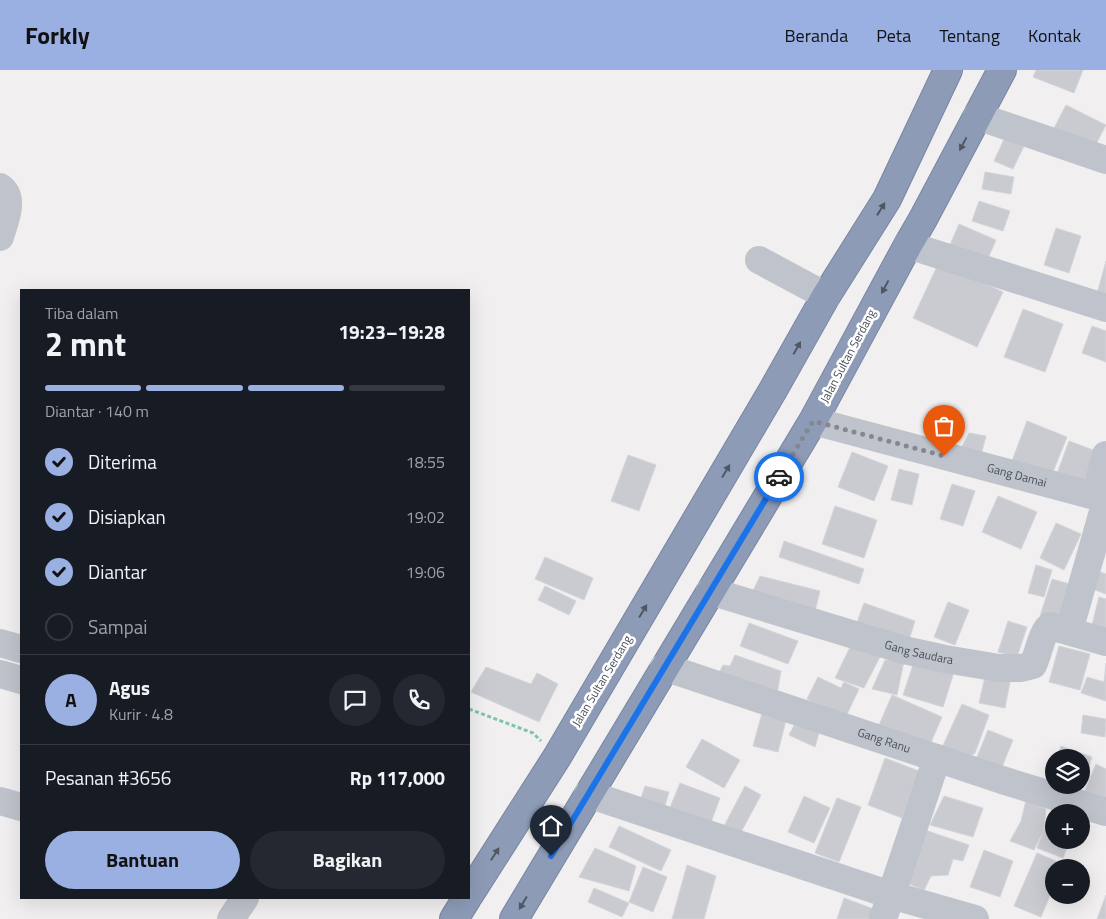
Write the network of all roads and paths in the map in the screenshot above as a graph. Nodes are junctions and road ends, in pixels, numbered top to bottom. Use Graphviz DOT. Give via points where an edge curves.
graph roads {
  1 [pos="948,70"];
  2 [pos="1002,70"];
  3 [pos="977,116"];
  4 [pos="1106,160"];
  5 [pos="0,187"];
  6 [pos="0,237"];
  7 [pos="908,245"];
  8 [pos="759,260"];
  9 [pos="826,296"];
  10 [pos="1106,308"];
  11 [pos="813,421"];
  12 [pos="1106,456"];
  13 [pos="1102,499"];
  14 [pos="710,591"];
  15 [pos="1069,631"];
  16 [pos="1106,642"];
  17 [pos="0,643"];
  18 [pos="20,649"];
  19 [pos="664,667"];
  20 [pos="0,674"];
  21 [pos="20,680"];
  22 [pos="470,709"];
  23 [pos="557,757"];
  24 [pos="937,758"];
  25 [pos="588,794"];
  26 [pos="0,801"];
  27 [pos="20,808"];
  28 [pos="1106,812"];
  29 [pos="470,893"];
  30 [pos="244,899"];
  31 [pos="466,899"];
  32 [pos="887,907"];
  33 [pos="231,919"];
  34 [pos="454,919"];
  35 [pos="514,919"];
  36 [pos="975,919"];
  9 -- 1 [label="highway, Jalan Sultan Serdang, one-way" via="887,200"];
  2 -- 3 [label="highway, Jalan Sultan Serdang"];
  3 -- 4 [label="street"];
  3 -- 7 [label="highway, Jalan Sultan Serdang, one-way"];
  5 -- 6 [label="street" via="8,206"];
  7 -- 10 [label="street"];
  7 -- 11 [label="highway, Jalan Sultan Serdang, one-way"];
  8 -- 9 [label="street"];
  23 -- 9 [label="highway, Jalan Sultan Serdang, one-way"];
  11 -- 13 [label="street, Gang Damai"];
  11 -- 14 [label="highway, Jalan Sultan Serdang"];
  12 -- 13 [label="street"];
  13 -- 15 [label="street"];
  14 -- 15 [label="street, Gang Saudara" via="904,650 999,668 1021,668 1033,664 1047,627"];
  14 -- 19 [label="highway, Jalan Sultan Serdang"];
  15 -- 16 [label="street, Gang Saudara"];
  17 -- 18 [label="street"];
  19 -- 24 [label="street, Gang Ranu"];
  19 -- 25 [label="highway, Jalan Sultan Serdang"];
  20 -- 21 [label="street"];
  22 -- 23 [label="path" via="533,733"];
  29 -- 23 [label="highway, Jalan Sultan Serdang, one-way"];
  24 -- 28 [label="street, Gang Ranu"];
  24 -- 32 [label="street"];
  25 -- 32 [label="street"];
  25 -- 35 [label="highway, Jalan Sultan Serdang, one-way"];
  26 -- 27 [label="street"];
  30 -- 33 [label="street"];
  31 -- 34 [label="highway, Jalan Sultan Serdang"];
  32 -- 36 [label="street"];
}
